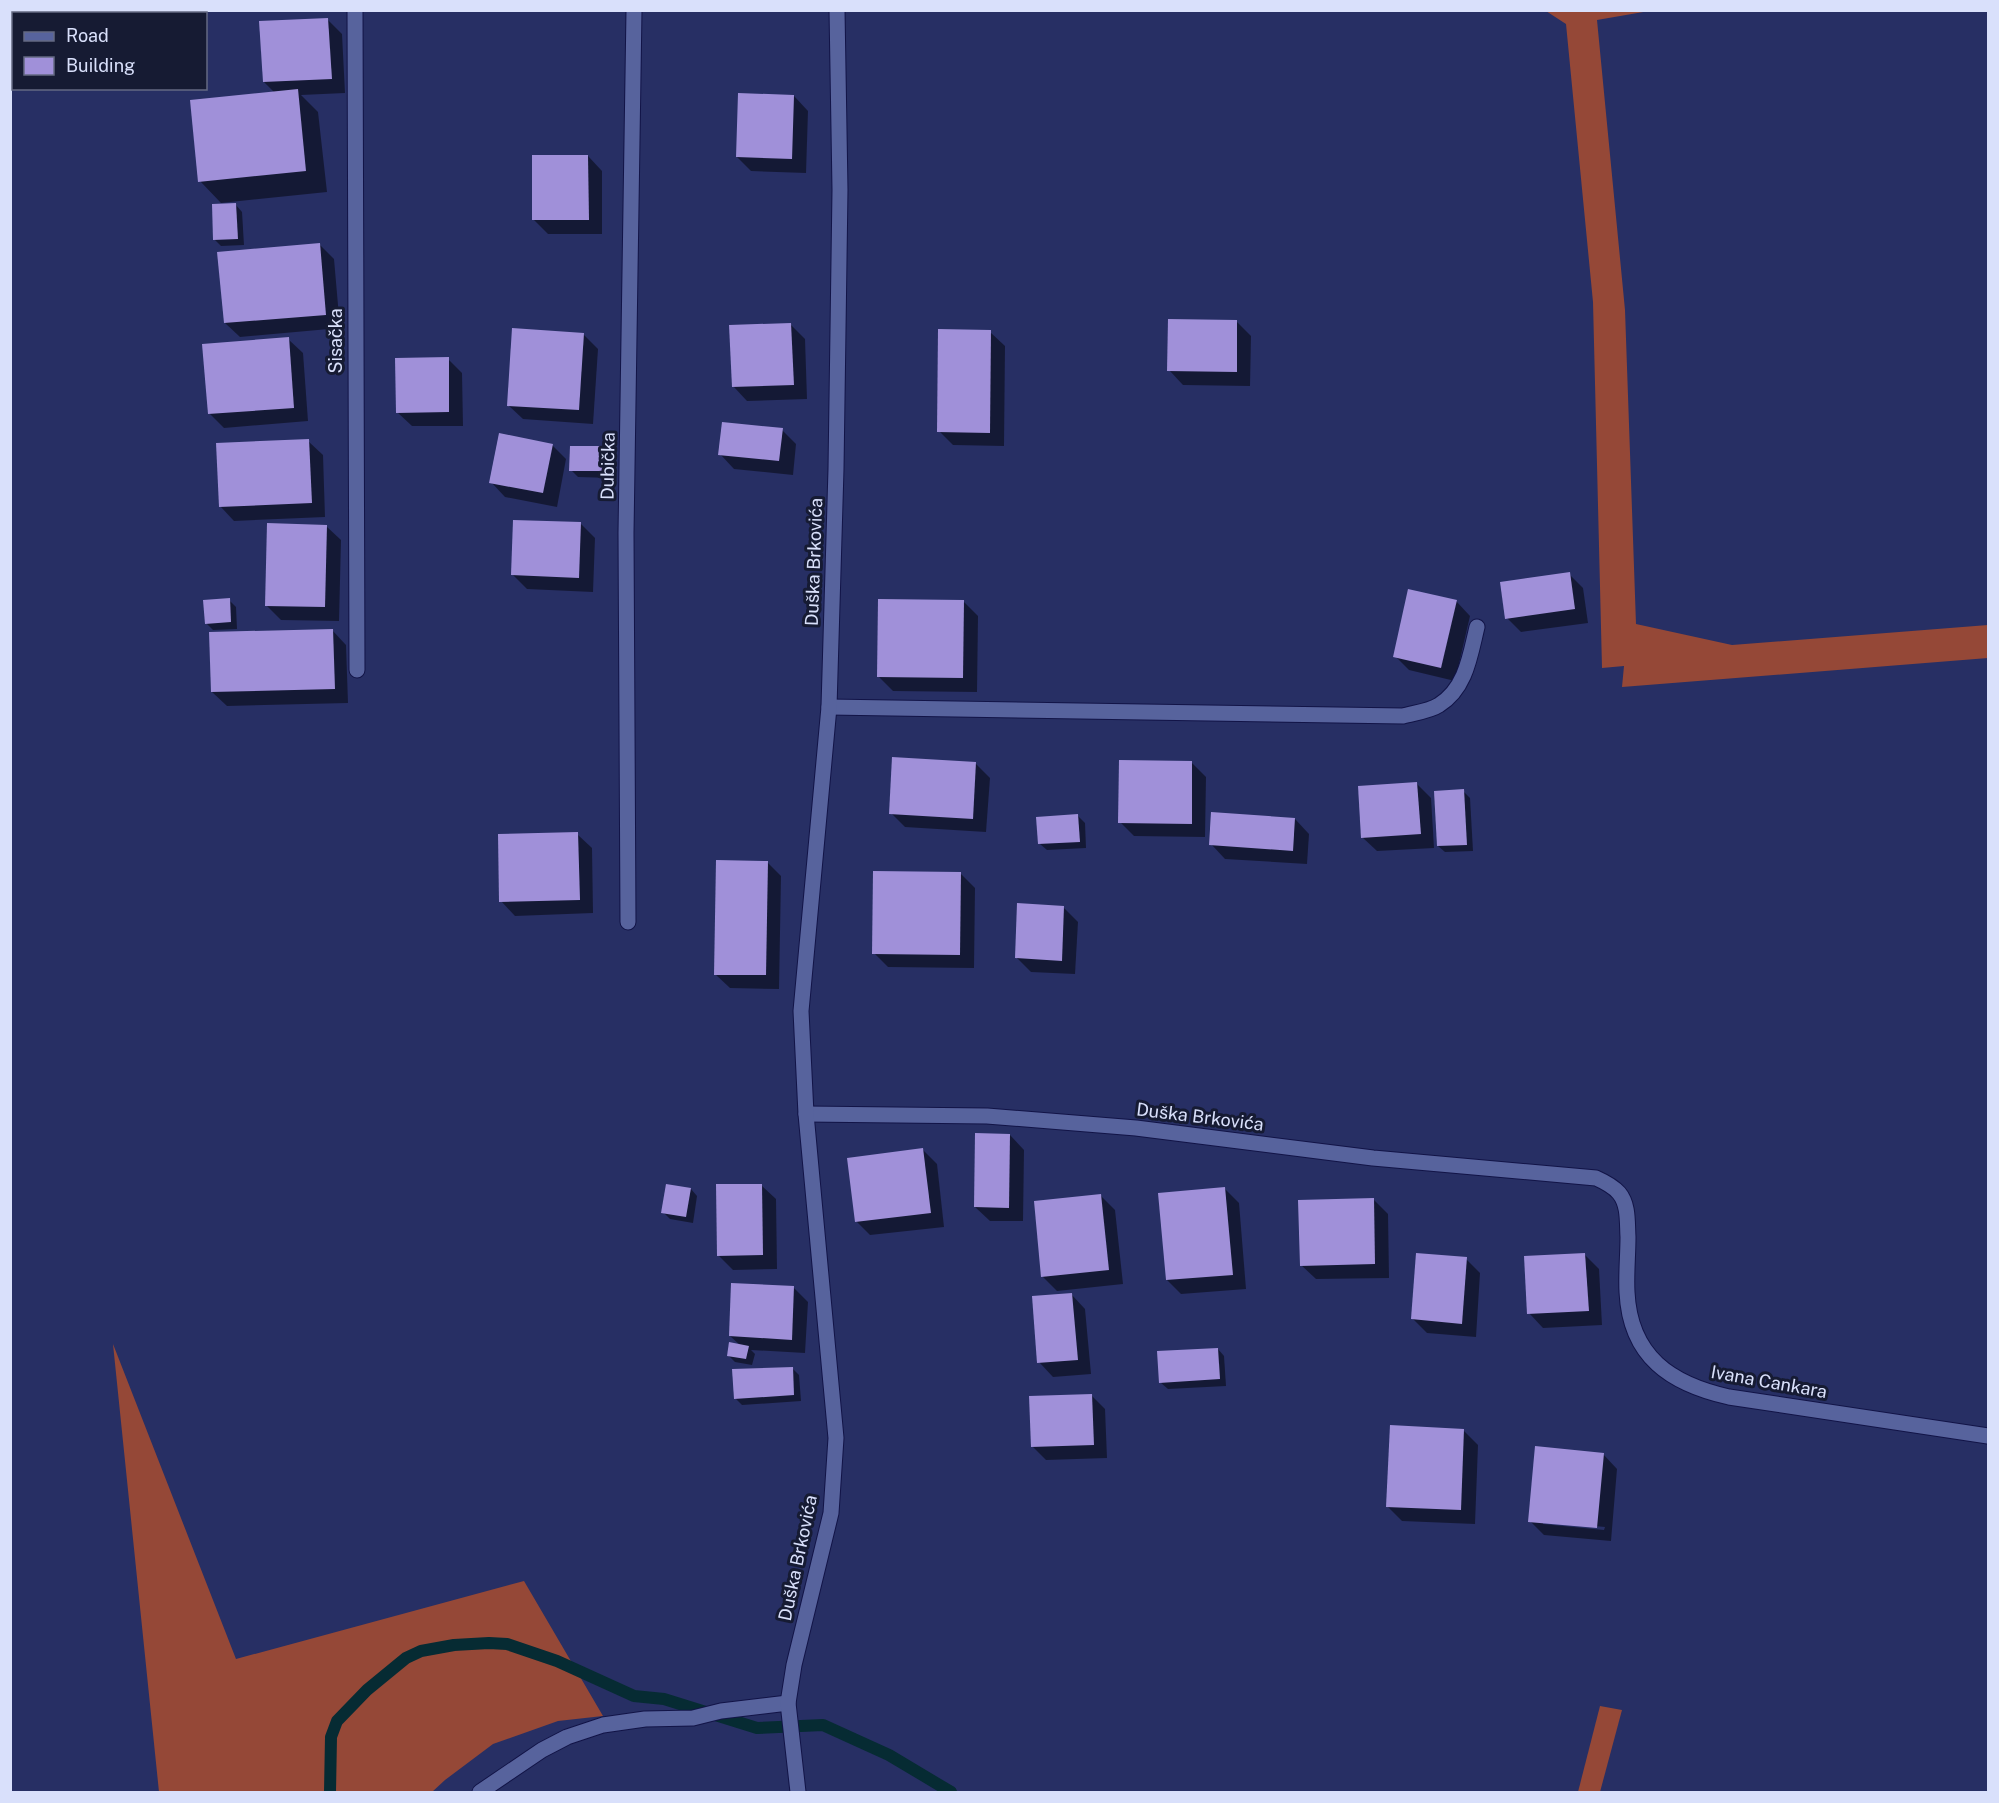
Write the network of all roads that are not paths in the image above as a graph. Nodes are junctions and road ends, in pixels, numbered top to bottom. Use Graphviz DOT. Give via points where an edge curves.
graph roads {
  1 [pos="355,10"];
  2 [pos="634,10"];
  3 [pos="837,10"];
  4 [pos="1477,627"];
  5 [pos="357,670"];
  6 [pos="829,707"];
  7 [pos="628,922"];
  8 [pos="806,1114"];
  9 [pos="1588,1177"];
  10 [pos="1989,1436"];
  11 [pos="788,1703"];
  12 [pos="480,1792"];
  13 [pos="798,1792"];
  1 -- 5 [label="street, Sisačka"];
  2 -- 7 [label="street, Dubička" via="626,532"];
  3 -- 6 [label="street, Duška Brkovića" via="840,189"];
  4 -- 6 [label="street" via="1459,687 1438,706 1403,716"];
  6 -- 8 [label="street, Duška Brkovića" via="801,1011"];
  8 -- 9 [label="street, Duška Brkovića" via="987,1116 1136,1128 1373,1158"];
  8 -- 11 [label="street, Duška Brkovića" via="836,1438 831,1513"];
  9 -- 10 [label="street, Ivana Cankara" via="1609,1184 1620,1194 1627,1210 1627,1293 1632,1323 1641,1346 1676,1379 1702,1391 1729,1397"];
  11 -- 12 [label="street" via="693,1718 603,1725 542,1750"];
  11 -- 13 [label="street, Duška Brkovića"];
}
